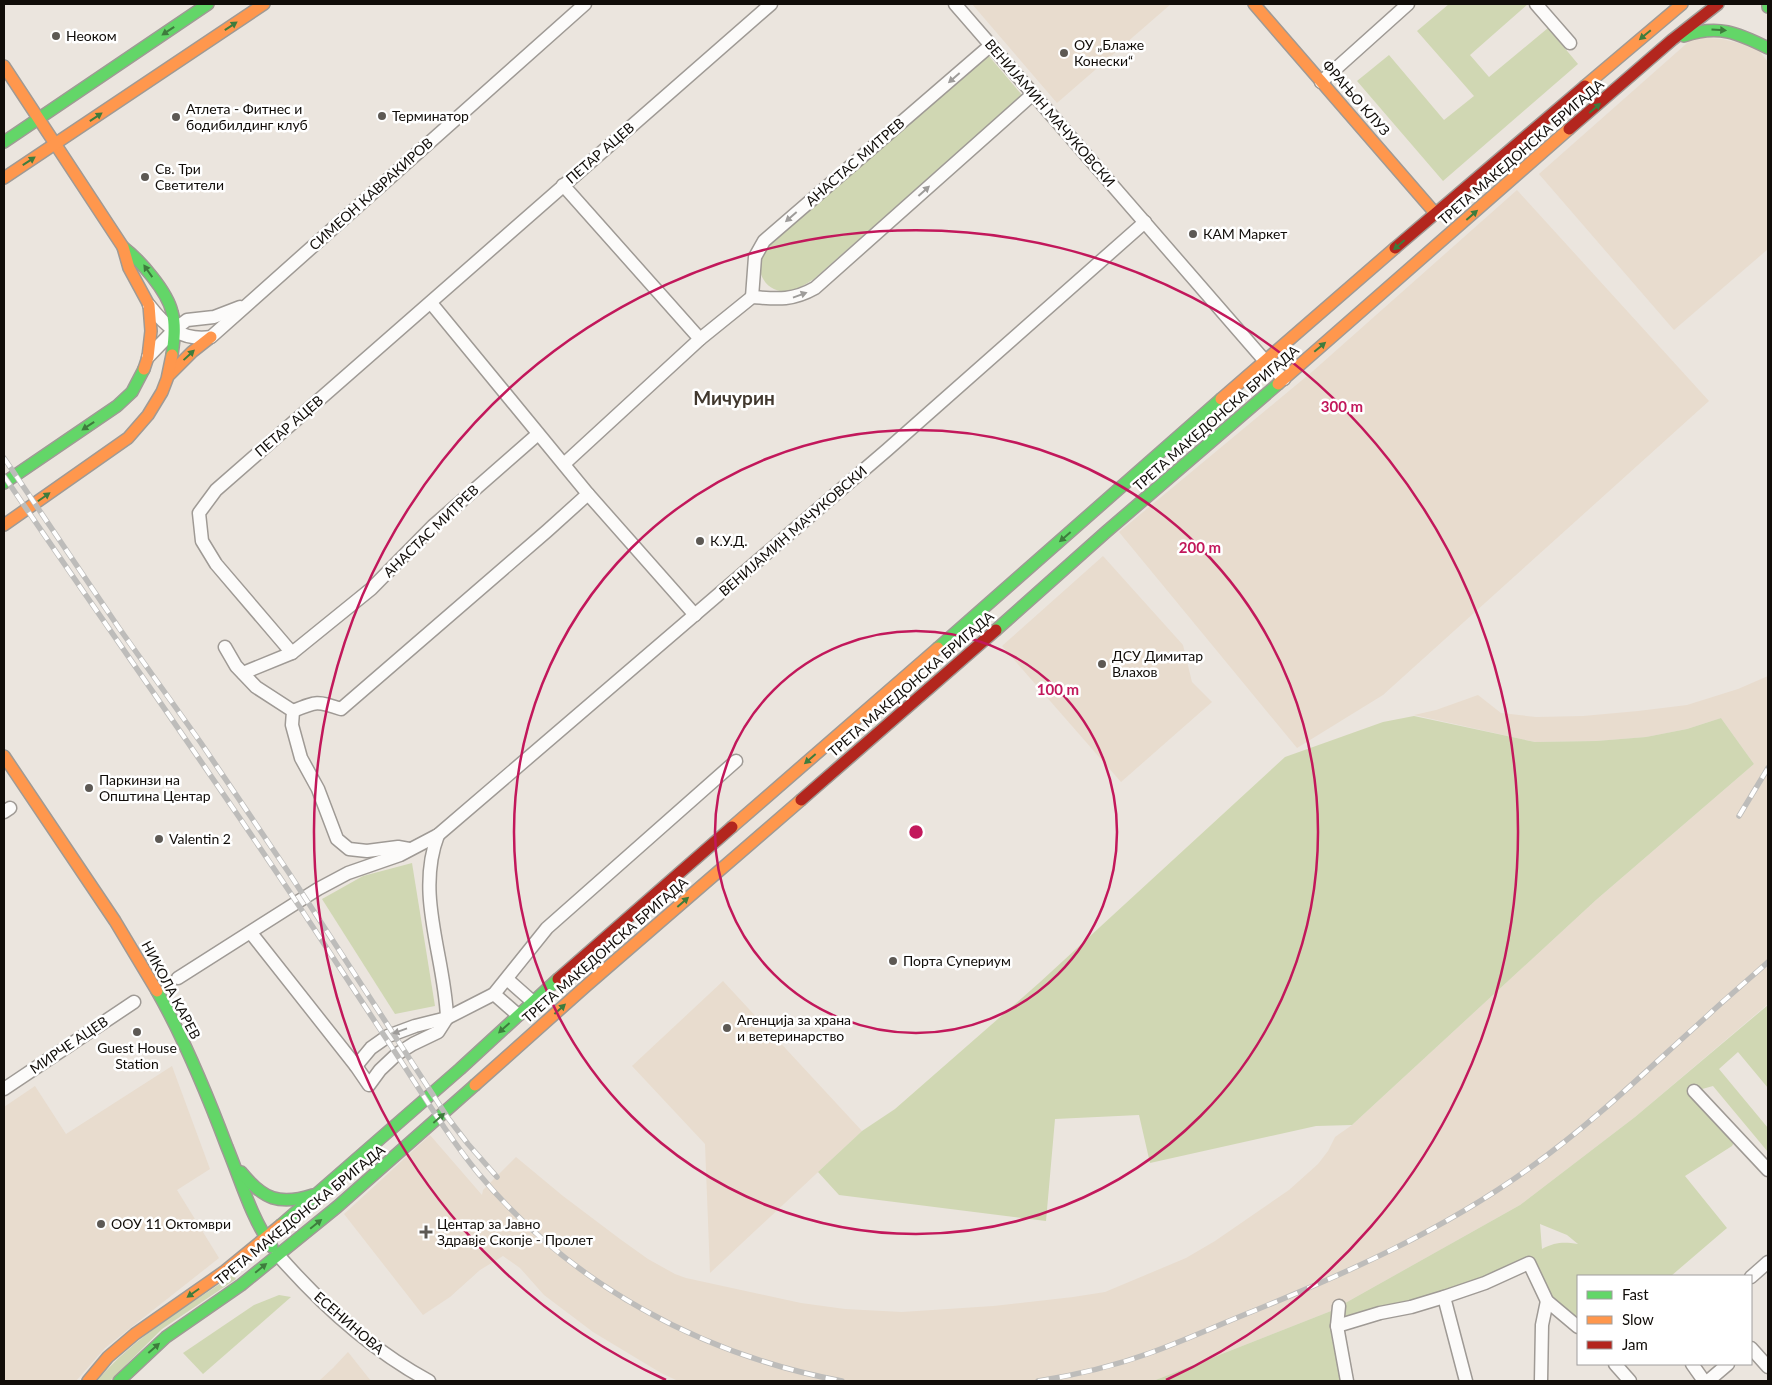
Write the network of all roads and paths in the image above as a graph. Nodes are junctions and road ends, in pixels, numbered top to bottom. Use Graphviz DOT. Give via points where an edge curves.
graph roads {
  1 [pos="208,4"];
  2 [pos="264,4"];
  3 [pos="771,4"];
  4 [pos="955,4"];
  5 [pos="1254,4"];
  6 [pos="1408,4"];
  7 [pos="1536,4"];
  8 [pos="1682,4"];
  9 [pos="1718,4"];
  10 [pos="580,5"];
  11 [pos="1672,40"];
  12 [pos="1570,43"];
  13 [pos="991,45"];
  14 [pos="1768,48"];
  15 [pos="4,66"];
  16 [pos="1322,82"];
  17 [pos="1033,94"];
  18 [pos="39,119"];
  19 [pos="4,142"];
  20 [pos="55,144"];
  21 [pos="4,178"];
  22 [pos="563,185"];
  23 [pos="1435,213"];
  24 [pos="1145,222"];
  25 [pos="123,247"];
  26 [pos="752,297"];
  27 [pos="167,300"];
  28 [pos="431,303"];
  29 [pos="246,304"];
  30 [pos="149,305"];
  31 [pos="202,318"];
  32 [pos="174,330"];
  33 [pos="211,337"];
  34 [pos="700,339"];
  35 [pos="148,357"];
  36 [pos="1265,361"];
  37 [pos="169,375"];
  38 [pos="1284,379"];
  39 [pos="538,434"];
  40 [pos="564,464"];
  41 [pos="4,483"];
  42 [pos="588,494"];
  43 [pos="4,524"];
  44 [pos="694,615"];
  45 [pos="225,647"];
  46 [pos="292,652"];
  47 [pos="243,673"];
  48 [pos="293,711"];
  49 [pos="4,756"];
  50 [pos="736,761"];
  51 [pos="438,835"];
  52 [pos="412,849"];
  53 [pos="251,933"];
  54 [pos="178,978"];
  55 [pos="507,979"];
  56 [pos="494,994"];
  57 [pos="134,1002"];
  58 [pos="533,1002"];
  59 [pos="518,1015"];
  60 [pos="447,1018"];
  61 [pos="356,1066"];
  62 [pos="4,1089"];
  63 [pos="1694,1091"];
  64 [pos="234,1162"];
  65 [pos="1768,1170"];
  66 [pos="318,1193"];
  67 [pos="265,1238"];
  68 [pos="278,1255"];
  69 [pos="1768,1263"];
  70 [pos="1752,1276"];
  71 [pos="1444,1297"];
  72 [pos="1547,1301"];
  73 [pos="1339,1306"];
  74 [pos="1337,1326"];
  75 [pos="1577,1326"];
  76 [pos="1752,1349"];
  77 [pos="1616,1365"];
  78 [pos="1693,1365"];
  79 [pos="1727,1365"];
  80 [pos="1768,1366"];
  81 [pos="88,1381"];
  82 [pos="119,1381"];
  83 [pos="429,1381"];
  84 [pos="1347,1381"];
  85 [pos="1466,1381"];
  86 [pos="1542,1381"];
  87 [pos="1630,1381"];
  88 [pos="1706,1381"];
  1 -- 18 [label="street, one-way"];
  20 -- 2 [label="street, one-way"];
  3 -- 22 [label="street, ПЕТАР АЦЕВ"];
  4 -- 13 [label="street, ВЕНИЈАМИН МАЧУКОВСКИ"];
  5 -- 16 [label="street, ФРАЊО КЛУЗ"];
  6 -- 16 [label="street"];
  7 -- 12 [label="street"];
  8 -- 23 [label="street, ТРЕТА МАКЕДОНСКА БРИГАДА, one-way"];
  9 -- 11 [label="street, ТРЕТА МАКЕДОНСКА БРИГАДА"];
  10 -- 29 [label="street, СИМЕОН КАВРАКИРОВ"];
  11 -- 14 [label="street, one-way" via="1718,29 1729,30"];
  38 -- 11 [label="street, ТРЕТА МАКЕДОНСКА БРИГАДА, one-way"];
  13 -- 17 [label="street, ВЕНИЈАМИН МАЧУКОВСКИ"];
  13 -- 26 [label="street, АНАСТАС МИТРЕВ, one-way" via="764,241 755,258"];
  15 -- 18 [label="street"];
  16 -- 23 [label="street, ФРАЊО КЛУЗ"];
  17 -- 24 [label="street, ВЕНИЈАМИН МАЧУКОВСКИ"];
  26 -- 17 [label="street, one-way" via="782,300 815,288"];
  18 -- 19 [label="street"];
  18 -- 20 [label="street"];
  21 -- 20 [label="street, one-way"];
  20 -- 25 [label="street"];
  22 -- 28 [label="street, ПЕТАР АЦЕВ"];
  22 -- 34 [label="street"];
  23 -- 36 [label="street, ТРЕТА МАКЕДОНСКА БРИГАДА, one-way"];
  24 -- 36 [label="street, ВЕНИЈАМИН МАЧУКОВСКИ"];
  24 -- 44 [label="street, ВЕНИЈАМИН МАЧУКОВСКИ"];
  27 -- 25 [label="street, one-way" via="139,259"];
  25 -- 30 [label="street" via="129,268"];
  26 -- 34 [label="street"];
  27 -- 31 [label="street" via="181,313"];
  27 -- 32 [label="street"];
  28 -- 39 [label="street"];
  28 -- 46 [label="street, ПЕТАР АЦЕВ" via="216,490 199,513 202,541 216,564"];
  29 -- 31 [label="street, СИМЕОН КАВРАКИРОВ" via="220,315"];
  29 -- 33 [label="street, СИМЕОН КАВРАКИРОВ"];
  30 -- 32 [label="street"];
  30 -- 35 [label="street" via="152,321"];
  31 -- 32 [label="street, СИМЕОН КАВРАКИРОВ" via="187,320"];
  32 -- 33 [label="street" via="190,337"];
  32 -- 35 [label="street, СИМЕОН КАВРАКИРОВ"];
  32 -- 37 [label="street"];
  37 -- 33 [label="street, one-way"];
  34 -- 40 [label="street"];
  35 -- 41 [label="street, one-way" via="136,386 117,406"];
  36 -- 38 [label="street, ВЕНИЈАМИН МАЧУКОВСКИ"];
  36 -- 58 [label="street, ТРЕТА МАКЕДОНСКА БРИГАДА, one-way"];
  43 -- 37 [label="street, one-way" via="128,438 155,407"];
  68 -- 38 [label="street, ТРЕТА МАКЕДОНСКА БРИГАДА, one-way" via="352,1194 586,986"];
  39 -- 40 [label="street"];
  39 -- 46 [label="street, АНАСТАС МИТРЕВ" via="433,526 371,589"];
  40 -- 42 [label="street"];
  42 -- 44 [label="street"];
  42 -- 48 [label="street" via="341,709 320,702"];
  44 -- 51 [label="street, ВЕНИЈАМИН МАЧУКОВСКИ"];
  45 -- 47 [label="street"];
  46 -- 47 [label="street, АНАСТАС МИТРЕВ"];
  47 -- 48 [label="street" via="256,687"];
  48 -- 52 [label="street" via="292,725 301,758 318,789 337,838 349,849"];
  49 -- 64 [label="street, НИКОЛА КАРЕВ" via="145,968 178,1032"];
  50 -- 55 [label="street" via="546,928"];
  51 -- 52 [label="street, ВЕНИЈАМИН МАЧУКОВСКИ"];
  51 -- 60 [label="street" via="431,859 429,884"];
  52 -- 53 [label="street, ВЕНИЈАМИН МАЧУКОВСКИ" via="348,872"];
  53 -- 54 [label="street, ВЕНИЈАМИН МАЧУКОВСКИ"];
  53 -- 61 [label="street"];
  55 -- 56 [label="street"];
  55 -- 58 [label="street"];
  56 -- 59 [label="street"];
  56 -- 60 [label="street"];
  57 -- 62 [label="street, МИРЧЕ АЦЕВ"];
  58 -- 59 [label="street, ТРЕТА МАКЕДОНСКА БРИГАДА"];
  59 -- 66 [label="street, ТРЕТА МАКЕДОНСКА БРИГАДА, one-way"];
  60 -- 61 [label="street, one-way" via="388,1036 371,1048"];
  60 -- 61 [label="street" via="438,1032 397,1054 368,1085"];
  63 -- 65 [label="street"];
  64 -- 66 [label="street" via="252,1186 270,1198 286,1202"];
  64 -- 67 [label="street, НИКОЛА КАРЕВ" via="254,1218"];
  66 -- 67 [label="street, ТРЕТА МАКЕДОНСКА БРИГАДА"];
  67 -- 68 [label="street, НИКОЛА КАРЕВ"];
  67 -- 81 [label="street, ТРЕТА МАКЕДОНСКА БРИГАДА, one-way" via="225,1271 135,1334 108,1357"];
  82 -- 68 [label="street, ТРЕТА МАКЕДОНСКА БРИГАДА, one-way" via="166,1337"];
  68 -- 83 [label="street, ЕСЕНИНОВА" via="346,1323 387,1356"];
  69 -- 70 [label="street"];
  71 -- 72 [label="street" via="1529,1263"];
  71 -- 74 [label="street"];
  71 -- 85 [label="street"];
  72 -- 75 [label="street"];
  72 -- 86 [label="street" via="1542,1325"];
  73 -- 74 [label="street"];
  74 -- 84 [label="street"];
  76 -- 80 [label="street"];
  77 -- 87 [label="street"];
  78 -- 88 [label="street"];
  79 -- 88 [label="street"];
}
